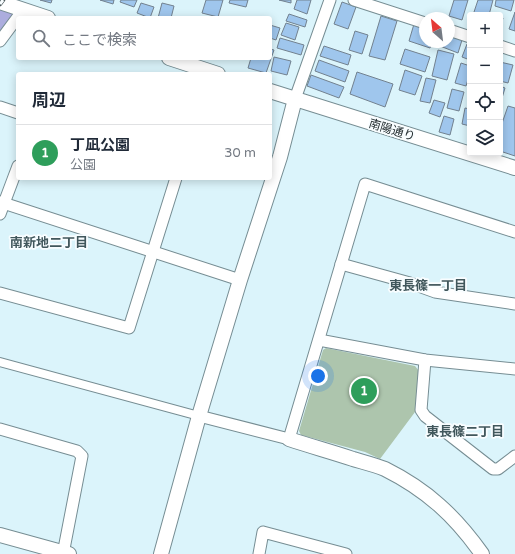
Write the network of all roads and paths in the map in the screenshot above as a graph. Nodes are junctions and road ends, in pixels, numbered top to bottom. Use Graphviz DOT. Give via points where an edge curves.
graph roads {
  1 [pos="330,0"];
  2 [pos="354,0"];
  3 [pos="0,2"];
  4 [pos="23,10"];
  5 [pos="19,16"];
  6 [pos="42,16"];
  7 [pos="16,19"];
  8 [pos="419,20"];
  9 [pos="455,32"];
  10 [pos="467,36"];
  11 [pos="0,41"];
  12 [pos="503,47"];
  13 [pos="515,51"];
  14 [pos="175,60"];
  15 [pos="212,72"];
  16 [pos="272,92"];
  17 [pos="295,99"];
  18 [pos="0,107"];
  19 [pos="16,112"];
  20 [pos="515,168"];
  21 [pos="16,170"];
  22 [pos="175,180"];
  23 [pos="2,202"];
  24 [pos="0,214"];
  25 [pos="515,232"];
  26 [pos="153,252"];
  27 [pos="342,264"];
  28 [pos="240,280"];
  29 [pos="0,293"];
  30 [pos="515,304"];
  31 [pos="319,340"];
  32 [pos="425,360"];
  33 [pos="0,362"];
  34 [pos="515,369"];
  35 [pos="198,416"];
  36 [pos="0,429"];
  37 [pos="289,439"];
  38 [pos="515,456"];
  39 [pos="0,535"];
  40 [pos="65,554"];
  41 [pos="161,554"];
  42 [pos="259,554"];
  43 [pos="346,554"];
  44 [pos="482,554"];
  1 -- 17 [label="street"];
  2 -- 8 [label="street"];
  3 -- 4 [label="street"];
  4 -- 5 [label="street"];
  4 -- 6 [label="street"];
  7 -- 11 [label="street"];
  9 -- 10 [label="street"];
  12 -- 13 [label="street"];
  14 -- 15 [label="street"];
  16 -- 17 [label="street, 南陽通り"];
  17 -- 20 [label="street, 南陽通り"];
  17 -- 28 [label="street" via="280,157"];
  18 -- 19 [label="street"];
  21 -- 23 [label="street"];
  22 -- 26 [label="street"];
  23 -- 24 [label="street"];
  23 -- 26 [label="street"];
  25 -- 27 [label="street" via="365,184"];
  26 -- 28 [label="street"];
  26 -- 29 [label="street" via="129,328"];
  27 -- 30 [label="street" via="435,292"];
  27 -- 31 [label="street"];
  28 -- 35 [label="street"];
  31 -- 32 [label="street"];
  31 -- 37 [label="street"];
  32 -- 34 [label="street"];
  32 -- 38 [label="street" via="421,410 425,416 493,469 498,469"];
  33 -- 35 [label="street"];
  35 -- 37 [label="street"];
  35 -- 41 [label="street"];
  36 -- 40 [label="street" via="77,451 82,456"];
  37 -- 44 [label="street" via="383,468 407,481 433,498 455,519"];
  39 -- 40 [label="street"];
  42 -- 43 [label="street" via="263,532"];
}
